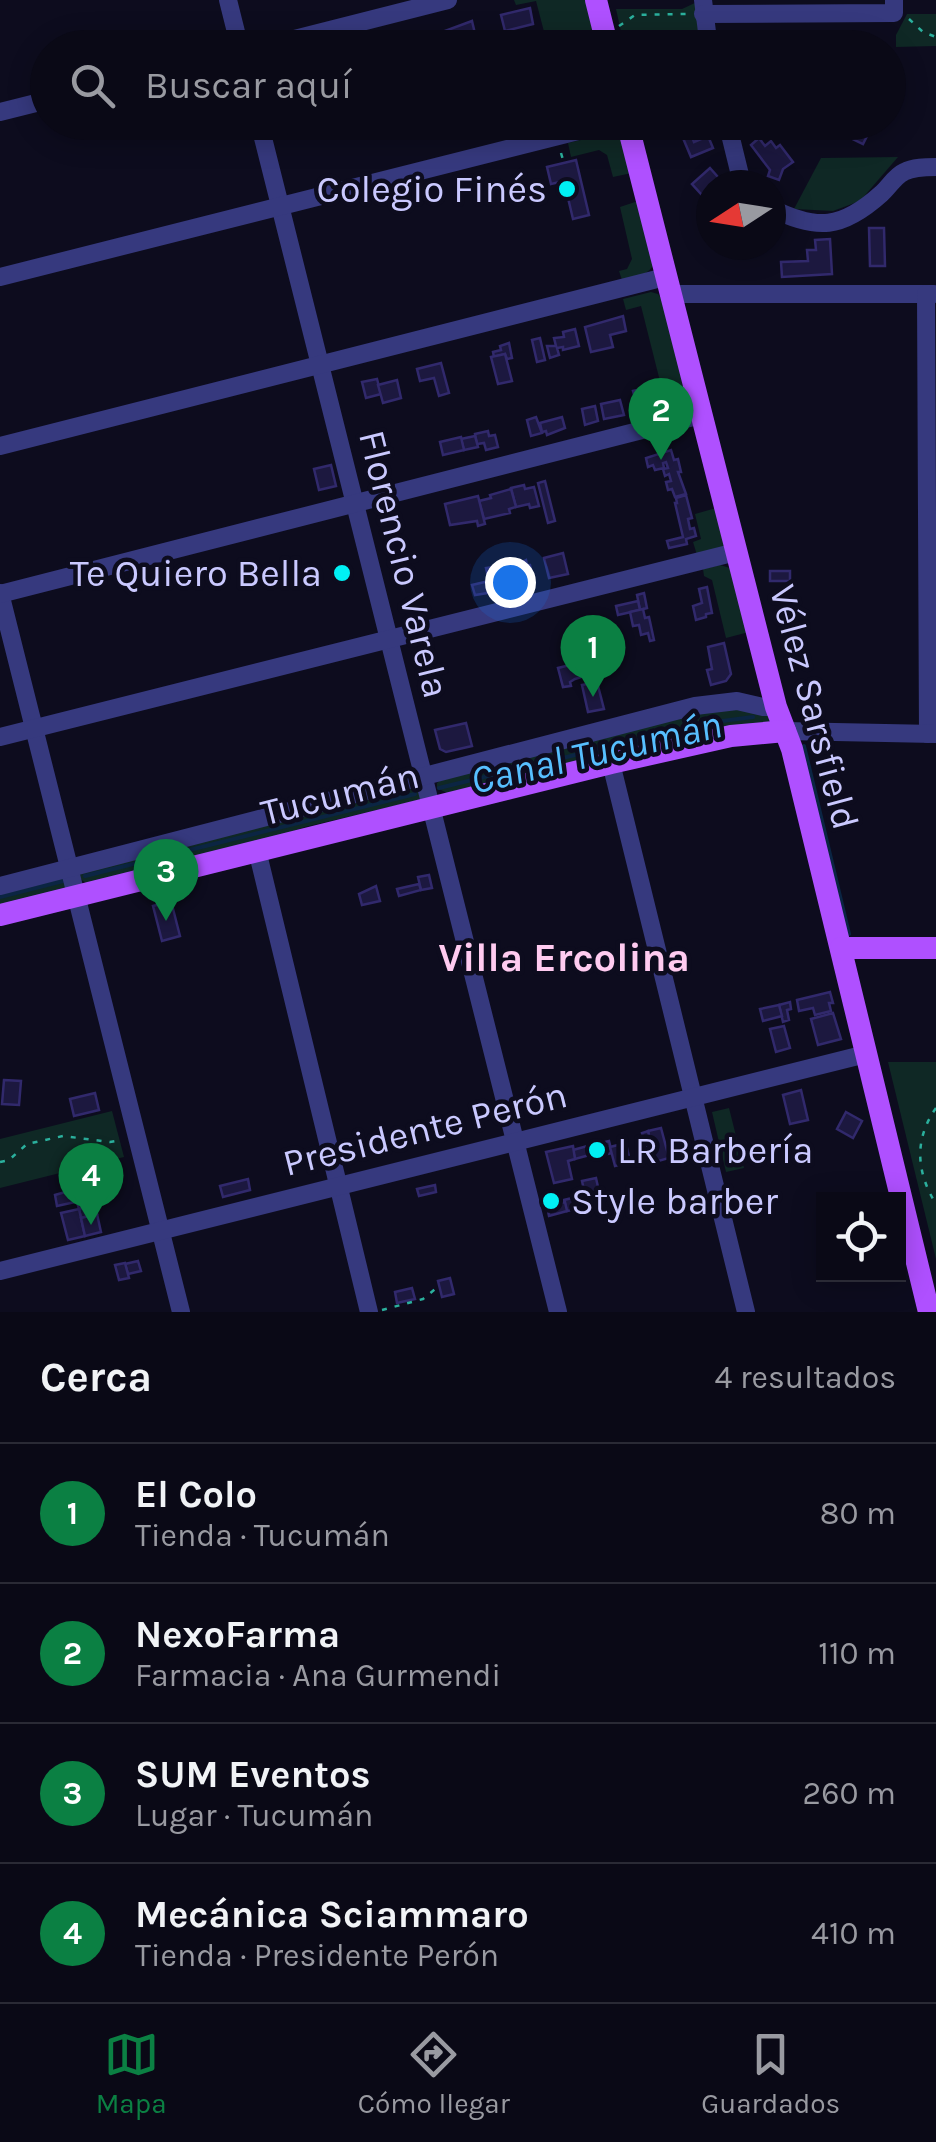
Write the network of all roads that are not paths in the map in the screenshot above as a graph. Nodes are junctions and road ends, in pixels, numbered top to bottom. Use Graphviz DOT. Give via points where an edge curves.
graph roads {
  1 [pos="228,0"];
  2 [pos="448,0"];
  3 [pos="596,0"];
  4 [pos="894,6"];
  5 [pos="703,7"];
  6 [pos="236,30"];
  7 [pos="330,30"];
  8 [pos="604,30"];
  9 [pos="30,104"];
  10 [pos="0,112"];
  11 [pos="264,140"];
  12 [pos="542,140"];
  13 [pos="632,140"];
  14 [pos="731,140"];
  15 [pos="936,166"];
  16 [pos="739,170"];
  17 [pos="280,206"];
  18 [pos="786,214"];
  19 [pos="0,277"];
  20 [pos="668,286"];
  21 [pos="931,294"];
  22 [pos="320,364"];
  23 [pos="701,415"];
  24 [pos="0,446"];
  25 [pos="355,504"];
  26 [pos="736,552"];
  27 [pos="0,594"];
  28 [pos="390,640"];
  29 [pos="773,696"];
  30 [pos="34,728"];
  31 [pos="785,731"];
  32 [pos="932,734"];
  33 [pos="0,737"];
  34 [pos="611,763"];
  35 [pos="424,775"];
  36 [pos="432,807"];
  37 [pos="257,850"];
  38 [pos="70,868"];
  39 [pos="0,886"];
  40 [pos="76,895"];
  41 [pos="0,915"];
  42 [pos="841,948"];
  43 [pos="936,948"];
  44 [pos="866,1054"];
  45 [pos="693,1098"];
  46 [pos="516,1142"];
  47 [pos="338,1186"];
  48 [pos="161,1231"];
  49 [pos="0,1271"];
  50 [pos="182,1312"];
  51 [pos="371,1312"];
  52 [pos="558,1312"];
  53 [pos="746,1312"];
  54 [pos="929,1312"];
  1 -- 6 [label="street"];
  2 -- 7 [label="street"];
  3 -- 8 [label="main road"];
  4 -- 5 [label="street"];
  9 -- 10 [label="street"];
  11 -- 17 [label="street, Florencio Varela"];
  12 -- 17 [label="street"];
  13 -- 20 [label="main road, Vélez Sarsfield"];
  14 -- 16 [label="street"];
  15 -- 18 [label="street" via="901,173 847,219 806,223"];
  17 -- 19 [label="street"];
  17 -- 22 [label="street, Florencio Varela"];
  20 -- 21 [label="street"];
  20 -- 22 [label="street"];
  20 -- 23 [label="main road, Vélez Sarsfield"];
  21 -- 32 [label="street"];
  22 -- 24 [label="street"];
  22 -- 25 [label="street, Florencio Varela"];
  23 -- 25 [label="street"];
  23 -- 26 [label="main road, Vélez Sarsfield"];
  25 -- 27 [label="street"];
  25 -- 28 [label="street, Florencio Varela"];
  26 -- 28 [label="street"];
  26 -- 29 [label="main road, Vélez Sarsfield"];
  27 -- 30 [label="street"];
  28 -- 30 [label="street"];
  28 -- 35 [label="street, Florencio Varela"];
  29 -- 31 [label="main road, Vélez Sarsfield"];
  29 -- 35 [label="street, Tucumán" via="762,707 737,701 695,706"];
  30 -- 33 [label="street"];
  30 -- 38 [label="street"];
  31 -- 32 [label="street, Tucumán"];
  31 -- 34 [label="main road, Tucumán"];
  31 -- 42 [label="main road, Vélez Sarsfield"];
  34 -- 36 [label="main road, Tucumán"];
  34 -- 45 [label="street"];
  35 -- 36 [label="street, Florencio Varela"];
  35 -- 38 [label="street, Tucumán"];
  36 -- 37 [label="main road, Tucumán"];
  36 -- 46 [label="street, Florencio Varela"];
  37 -- 40 [label="main road, Tucumán"];
  37 -- 47 [label="street"];
  38 -- 39 [label="street, Tucumán"];
  38 -- 40 [label="street"];
  40 -- 41 [label="main road, Tucumán"];
  40 -- 48 [label="street"];
  42 -- 43 [label="main road"];
  42 -- 44 [label="main road, Vélez Sarsfield"];
  44 -- 45 [label="street, Presidente Perón"];
  44 -- 54 [label="main road, Vélez Sarsfield"];
  45 -- 46 [label="street, Presidente Perón"];
  45 -- 53 [label="street"];
  46 -- 47 [label="street, Presidente Perón"];
  46 -- 52 [label="street, Florencio Varela"];
  47 -- 48 [label="street, Presidente Perón"];
  47 -- 51 [label="street"];
  48 -- 49 [label="street, Presidente Perón"];
  48 -- 50 [label="street"];
}
